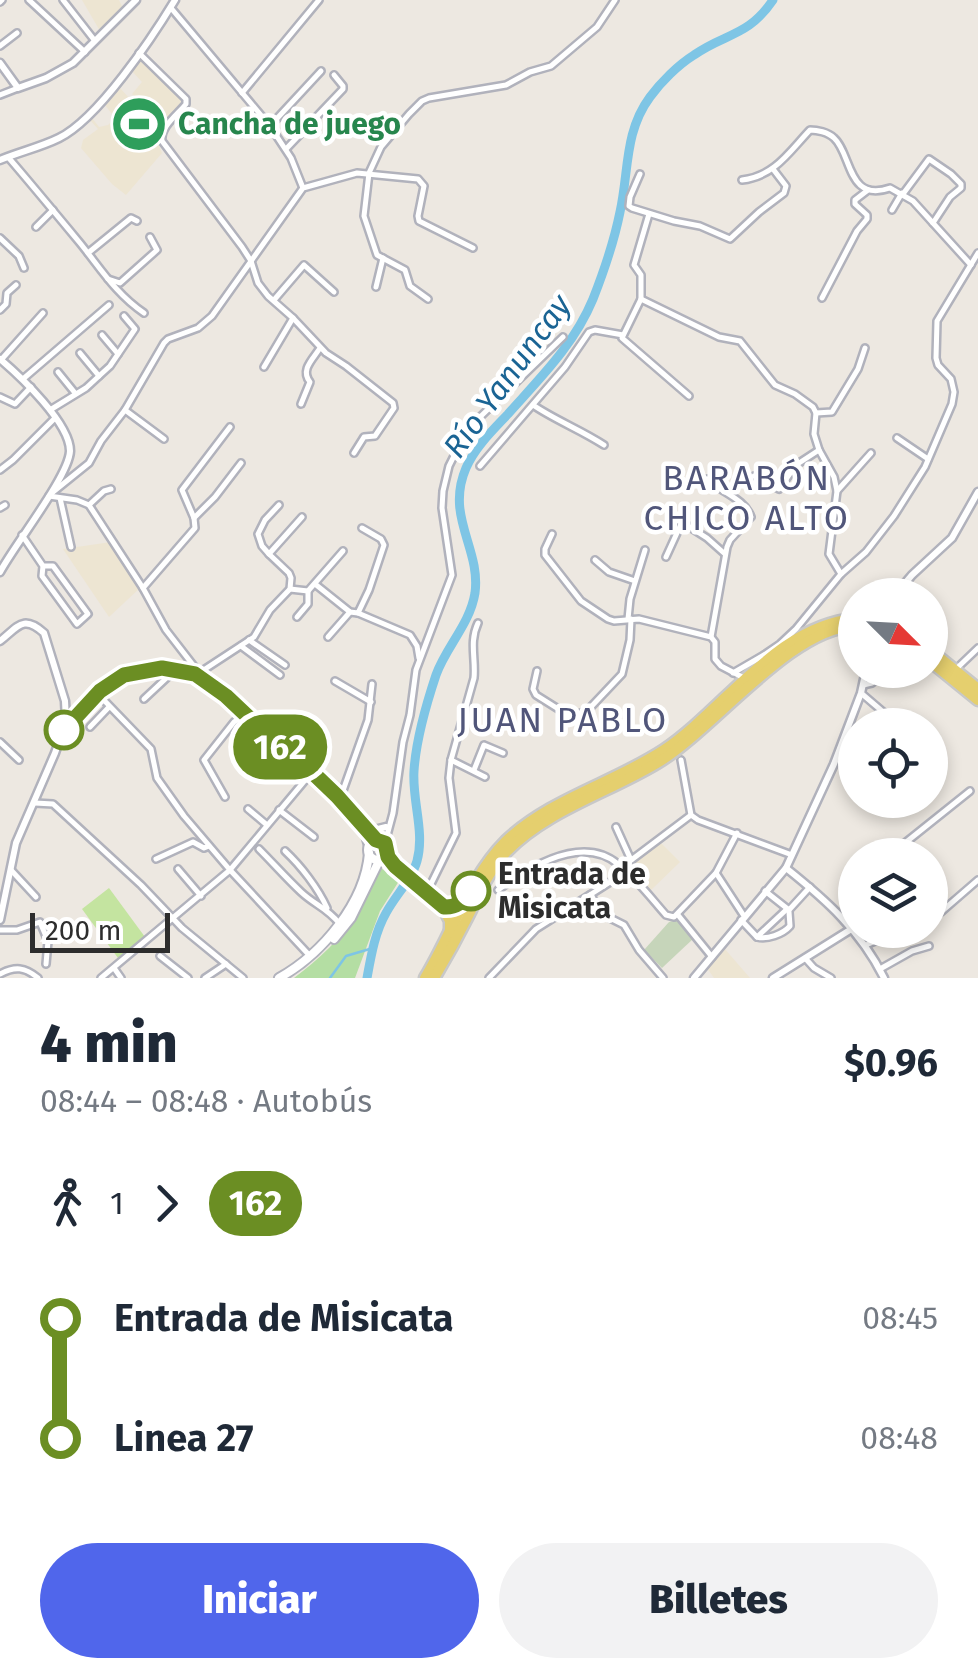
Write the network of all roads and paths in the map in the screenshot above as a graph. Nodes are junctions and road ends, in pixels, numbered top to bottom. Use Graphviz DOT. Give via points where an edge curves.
graph roads {
  1 [pos="29,0"];
  2 [pos="63,0"];
  3 [pos="135,0"];
  4 [pos="319,0"];
  5 [pos="616,0"];
  6 [pos="173,4"];
  7 [pos="17,33"];
  8 [pos="95,42"];
  9 [pos="0,46"];
  10 [pos="85,52"];
  11 [pos="139,53"];
  12 [pos="0,63"];
  13 [pos="322,71"];
  14 [pos="334,75"];
  15 [pos="18,88"];
  16 [pos="242,93"];
  17 [pos="0,95"];
  18 [pos="270,126"];
  19 [pos="286,149"];
  20 [pos="4,158"];
  21 [pos="773,169"];
  22 [pos="369,173"];
  23 [pos="640,174"];
  24 [pos="742,180"];
  25 [pos="303,188"];
  26 [pos="868,190"];
  27 [pos="902,194"];
  28 [pos="53,210"];
  29 [pos="892,210"];
  30 [pos="649,214"];
  31 [pos="137,221"];
  32 [pos="933,223"];
  33 [pos="36,226"];
  34 [pos="0,238"];
  35 [pos="150,238"];
  36 [pos="473,248"];
  37 [pos="978,253"];
  38 [pos="88,254"];
  39 [pos="383,258"];
  40 [pos="252,261"];
  41 [pos="970,265"];
  42 [pos="24,268"];
  43 [pos="106,278"];
  44 [pos="16,285"];
  45 [pos="376,287"];
  46 [pos="334,292"];
  47 [pos="822,298"];
  48 [pos="428,299"];
  49 [pos="641,299"];
  50 [pos="274,300"];
  51 [pos="108,306"];
  52 [pos="0,310"];
  53 [pos="43,313"];
  54 [pos="144,313"];
  55 [pos="124,316"];
  56 [pos="293,318"];
  57 [pos="102,335"];
  58 [pos="623,335"];
  59 [pos="563,337"];
  60 [pos="320,348"];
  61 [pos="865,348"];
  62 [pos="80,354"];
  63 [pos="118,354"];
  64 [pos="1,360"];
  65 [pos="264,367"];
  66 [pos="58,372"];
  67 [pos="99,376"];
  68 [pos="23,379"];
  69 [pos="30,387"];
  70 [pos="76,394"];
  71 [pos="690,396"];
  72 [pos="0,397"];
  73 [pos="301,404"];
  74 [pos="532,405"];
  75 [pos="125,410"];
  76 [pos="816,413"];
  77 [pos="53,414"];
  78 [pos="230,427"];
  79 [pos="898,438"];
  80 [pos="164,439"];
  81 [pos="604,445"];
  82 [pos="819,450"];
  83 [pos="354,453"];
  84 [pos="871,453"];
  85 [pos="928,460"];
  86 [pos="240,463"];
  87 [pos="480,466"];
  88 [pos="0,470"];
  89 [pos="754,476"];
  90 [pos="707,478"];
  91 [pos="111,489"];
  92 [pos="837,490"];
  93 [pos="978,492"];
  94 [pos="49,494"];
  95 [pos="60,498"];
  96 [pos="89,505"];
  97 [pos="278,505"];
  98 [pos="975,507"];
  99 [pos="302,517"];
  100 [pos="194,518"];
  101 [pos="362,528"];
  102 [pos="552,534"];
  103 [pos="22,535"];
  104 [pos="70,547"];
  105 [pos="645,550"];
  106 [pos="342,551"];
  107 [pos="270,554"];
  108 [pos="725,554"];
  109 [pos="666,556"];
  110 [pos="595,560"];
  111 [pos="43,566"];
  112 [pos="0,572"];
  113 [pos="841,574"];
  114 [pos="909,578"];
  115 [pos="635,581"];
  116 [pos="315,584"];
  117 [pos="143,588"];
  118 [pos="290,589"];
  119 [pos="308,591"];
  120 [pos="94,608"];
  121 [pos="354,613"];
  122 [pos="88,614"];
  123 [pos="297,618"];
  124 [pos="630,619"];
  125 [pos="838,622"];
  126 [pos="478,623"];
  127 [pos="328,637"];
  128 [pos="711,638"];
  129 [pos="249,640"];
  130 [pos="0,641"];
  131 [pos="240,646"];
  132 [pos="978,648"];
  133 [pos="419,658"];
  134 [pos="768,662"];
  135 [pos="948,664"];
  136 [pos="285,665"];
  137 [pos="175,670"];
  138 [pos="955,670"];
  139 [pos="538,671"];
  140 [pos="733,673"];
  141 [pos="200,674"];
  142 [pos="279,675"];
  143 [pos="948,675"];
  144 [pos="746,679"];
  145 [pos="335,681"];
  146 [pos="372,684"];
  147 [pos="862,689"];
  148 [pos="978,689"];
  149 [pos="98,694"];
  150 [pos="144,699"];
  151 [pos="978,700"];
  152 [pos="371,702"];
  153 [pos="110,706"];
  154 [pos="881,708"];
  155 [pos="66,709"];
  156 [pos="79,714"];
  157 [pos="245,714"];
  158 [pos="90,727"];
  159 [pos="64,730"];
  160 [pos="0,742"];
  161 [pos="503,753"];
  162 [pos="19,760"];
  163 [pos="450,760"];
  164 [pos="681,760"];
  165 [pos="474,770"];
  166 [pos="312,772"];
  167 [pos="485,777"];
  168 [pos="970,791"];
  169 [pos="225,797"];
  170 [pos="340,799"];
  171 [pos="32,804"];
  172 [pos="248,810"];
  173 [pos="279,810"];
  174 [pos="690,815"];
  175 [pos="388,824"];
  176 [pos="267,825"];
  177 [pos="362,825"];
  178 [pos="616,827"];
  179 [pos="737,833"];
  180 [pos="314,837"];
  181 [pos="911,838"];
  182 [pos="209,846"];
  183 [pos="259,848"];
  184 [pos="381,849"];
  185 [pos="369,850"];
  186 [pos="285,852"];
  187 [pos="792,855"];
  188 [pos="156,859"];
  189 [pos="632,860"];
  190 [pos="786,868"];
  191 [pos="178,869"];
  192 [pos="11,870"];
  193 [pos="230,870"];
  194 [pos="624,870"];
  195 [pos="716,873"];
  196 [pos="978,880"];
  197 [pos="810,887"];
  198 [pos="498,890"];
  199 [pos="427,892"];
  200 [pos="765,892"];
  201 [pos="590,895"];
  202 [pos="201,896"];
  203 [pos="468,896"];
  204 [pos="36,898"];
  205 [pos="948,906"];
  206 [pos="444,907"];
  207 [pos="327,908"];
  208 [pos="788,909"];
  209 [pos="838,914"];
  210 [pos="678,915"];
  211 [pos="462,918"];
  212 [pos="743,918"];
  213 [pos="173,919"];
  214 [pos="0,920"];
  215 [pos="340,924"];
  216 [pos="0,930"];
  217 [pos="450,933"];
  218 [pos="757,937"];
  219 [pos="838,937"];
  220 [pos="867,948"];
  221 [pos="922,948"];
  222 [pos="160,956"];
  223 [pos="310,956"];
  224 [pos="712,957"];
  225 [pos="805,958"];
  226 [pos="46,964"];
  227 [pos="226,964"];
  228 [pos="114,968"];
  229 [pos="880,969"];
  230 [pos="0,974"];
  231 [pos="38,978"];
  232 [pos="101,978"];
  233 [pos="121,978"];
  234 [pos="188,978"];
  235 [pos="205,978"];
  236 [pos="244,978"];
  237 [pos="280,978"];
  238 [pos="290,978"];
  239 [pos="425,978"];
  240 [pos="434,978"];
  241 [pos="489,978"];
  242 [pos="663,978"];
  243 [pos="694,978"];
  244 [pos="773,978"];
  245 [pos="831,978"];
  246 [pos="884,978"];
  1 -- 10 [label="street"];
  2 -- 8 [label="street"];
  3 -- 8 [label="street"];
  4 -- 16 [label="street"];
  5 -- 22 [label="street" via="597,27 550,66 501,86 422,101 392,132"];
  6 -- 11 [label="street"];
  6 -- 16 [label="street"];
  7 -- 9 [label="street"];
  8 -- 10 [label="street"];
  10 -- 15 [label="street"];
  11 -- 20 [label="street" via="80,123"];
  11 -- 40 [label="street" via="186,99 162,142"];
  12 -- 15 [label="street"];
  13 -- 18 [label="street"];
  14 -- 19 [label="street" via="343,89"];
  15 -- 17 [label="street"];
  16 -- 18 [label="street"];
  18 -- 19 [label="street"];
  19 -- 25 [label="street"];
  20 -- 28 [label="street"];
  21 -- 24 [label="street"];
  21 -- 26 [label="street" via="815,129 836,140 850,172"];
  21 -- 30 [label="street" via="784,193 730,239"];
  22 -- 25 [label="street"];
  22 -- 36 [label="street" via="423,182 419,222"];
  22 -- 39 [label="street" via="364,216"];
  23 -- 30 [label="street" via="629,206"];
  25 -- 40 [label="street"];
  26 -- 27 [label="street"];
  26 -- 47 [label="street" via="855,200 867,218"];
  27 -- 29 [label="street"];
  27 -- 32 [label="street"];
  27 -- 32 [label="street" via="929,159 956,178 961,188"];
  28 -- 33 [label="street"];
  28 -- 38 [label="street"];
  30 -- 49 [label="street" via="634,265"];
  31 -- 38 [label="street" via="130,218"];
  32 -- 41 [label="street"];
  34 -- 42 [label="street"];
  35 -- 43 [label="street" via="157,250 143,264 120,283"];
  37 -- 41 [label="street"];
  38 -- 43 [label="street"];
  39 -- 45 [label="street"];
  39 -- 48 [label="street" via="406,270 410,286"];
  40 -- 50 [label="street" via="262,290"];
  40 -- 75 [label="street" via="204,324 164,343"];
  41 -- 85 [label="street" via="937,321 936,362 954,392"];
  43 -- 54 [label="street"];
  44 -- 52 [label="street"];
  46 -- 50 [label="street" via="304,265"];
  49 -- 58 [label="street"];
  49 -- 76 [label="street" via="740,341 775,385"];
  50 -- 56 [label="street"];
  51 -- 68 [label="street"];
  53 -- 64 [label="street"];
  55 -- 63 [label="street" via="135,329"];
  56 -- 60 [label="street"];
  56 -- 65 [label="street"];
  57 -- 63 [label="street"];
  58 -- 71 [label="street"];
  58 -- 74 [label="street" via="589,332"];
  59 -- 133 [label="street" via="480,418 449,466 442,508 452,575"];
  60 -- 73 [label="street" via="306,370 310,385"];
  60 -- 83 [label="street" via="394,405 375,436 366,436"];
  61 -- 76 [label="street" via="832,412"];
  62 -- 67 [label="street"];
  63 -- 67 [label="street"];
  64 -- 68 [label="street"];
  66 -- 70 [label="street"];
  67 -- 70 [label="street"];
  68 -- 69 [label="street"];
  69 -- 72 [label="street" via="15,404"];
  69 -- 77 [label="street"];
  70 -- 77 [label="street"];
  74 -- 81 [label="street"];
  74 -- 87 [label="street"];
  75 -- 80 [label="street"];
  75 -- 94 [label="street" via="89,463"];
  76 -- 82 [label="street"];
  77 -- 88 [label="street"];
  77 -- 94 [label="street" via="70,450"];
  78 -- 100 [label="street" via="182,490"];
  79 -- 85 [label="street"];
  82 -- 89 [label="street" via="796,465 780,489"];
  82 -- 92 [label="street"];
  84 -- 92 [label="street"];
  85 -- 113 [label="street" via="894,516"];
  86 -- 100 [label="street"];
  90 -- 108 [label="street" via="751,513"];
  91 -- 96 [label="street"];
  92 -- 113 [label="street" via="829,554"];
  93 -- 98 [label="street"];
  94 -- 95 [label="street"];
  94 -- 103 [label="street"];
  95 -- 96 [label="street"];
  95 -- 104 [label="street"];
  96 -- 117 [label="street"];
  97 -- 107 [label="street" via="258,534"];
  98 -- 114 [label="street"];
  99 -- 107 [label="street"];
  100 -- 117 [label="street" via="192,533"];
  101 -- 121 [label="street" via="384,545"];
  102 -- 124 [label="street" via="545,555 580,601 608,619"];
  103 -- 111 [label="street"];
  103 -- 112 [label="street"];
  105 -- 115 [label="street"];
  106 -- 116 [label="street"];
  107 -- 118 [label="street" via="289,573"];
  108 -- 109 [label="street" via="682,522"];
  108 -- 128 [label="street"];
  110 -- 115 [label="street"];
  111 -- 122 [label="street" via="53,566"];
  111 -- 122 [label="street" via="42,576 74,627"];
  113 -- 134 [label="street"];
  115 -- 124 [label="street"];
  116 -- 119 [label="street"];
  116 -- 121 [label="street"];
  117 -- 141 [label="street"];
  118 -- 119 [label="street"];
  118 -- 129 [label="street"];
  119 -- 123 [label="street"];
  120 -- 122 [label="street"];
  121 -- 127 [label="street"];
  121 -- 133 [label="street" via="410,635"];
  124 -- 128 [label="street"];
  124 -- 139 [label="street" via="622,674 588,710 571,718 536,695"];
  125 -- 134 [label="main road" via="800,636"];
  126 -- 163 [label="street" via="474,678"];
  128 -- 140 [label="street" via="716,660"];
  129 -- 131 [label="street"];
  129 -- 136 [label="street"];
  130 -- 155 [label="street" via="24,622 40,629"];
  131 -- 141 [label="street"];
  131 -- 142 [label="street"];
  132 -- 138 [label="street"];
  133 -- 175 [label="street"];
  134 -- 140 [label="street"];
  134 -- 144 [label="main road"];
  134 -- 211 [label="main road" via="660,762 522,837"];
  135 -- 138 [label="main road"];
  137 -- 141 [label="street"];
  137 -- 149 [label="street" via="124,675"];
  137 -- 150 [label="street"];
  138 -- 148 [label="main road"];
  140 -- 144 [label="street"];
  141 -- 157 [label="street"];
  143 -- 151 [label="main road"];
  144 -- 203 [label="main road" via="660,752 519,830 490,859"];
  145 -- 152 [label="street"];
  146 -- 152 [label="street"];
  147 -- 154 [label="street"];
  147 -- 187 [label="street"];
  149 -- 153 [label="street"];
  149 -- 156 [label="street"];
  152 -- 170 [label="street"];
  153 -- 158 [label="street"];
  153 -- 182 [label="street" via="151,748 161,786"];
  155 -- 156 [label="street"];
  155 -- 159 [label="street"];
  156 -- 159 [label="street"];
  157 -- 166 [label="street"];
  157 -- 169 [label="street" via="204,760"];
  159 -- 171 [label="street"];
  160 -- 162 [label="street"];
  161 -- 165 [label="street" via="484,745"];
  163 -- 165 [label="street"];
  163 -- 199 [label="street" via="456,833"];
  164 -- 174 [label="street"];
  165 -- 167 [label="street"];
  166 -- 170 [label="street"];
  166 -- 173 [label="street"];
  168 -- 181 [label="street"];
  170 -- 177 [label="street"];
  171 -- 192 [label="street"];
  171 -- 213 [label="street" via="53,804"];
  172 -- 176 [label="street"];
  173 -- 176 [label="street"];
  173 -- 180 [label="street"];
  174 -- 179 [label="street"];
  174 -- 189 [label="street"];
  175 -- 177 [label="street" via="374,830"];
  175 -- 184 [label="street"];
  176 -- 193 [label="street"];
  177 -- 184 [label="street"];
  177 -- 185 [label="street"];
  178 -- 189 [label="street"];
  179 -- 187 [label="street"];
  179 -- 195 [label="street"];
  182 -- 188 [label="street" via="192,842"];
  182 -- 193 [label="street"];
  183 -- 207 [label="street" via="310,900"];
  184 -- 185 [label="main road"];
  184 -- 185 [label="main road" via="372,857"];
  184 -- 199 [label="main road"];
  184 -- 238 [label="main road" via="344,928"];
  185 -- 215 [label="main road"];
  186 -- 207 [label="street"];
  187 -- 190 [label="street"];
  189 -- 194 [label="street"];
  190 -- 197 [label="street"];
  190 -- 200 [label="street"];
  191 -- 202 [label="street"];
  192 -- 204 [label="street"];
  192 -- 214 [label="street"];
  193 -- 202 [label="street"];
  193 -- 223 [label="street"];
  194 -- 198 [label="street" via="598,853 577,851 516,875"];
  194 -- 201 [label="street"];
  194 -- 210 [label="street" via="666,915"];
  195 -- 210 [label="street"];
  195 -- 212 [label="street"];
  196 -- 205 [label="street"];
  197 -- 208 [label="street"];
  197 -- 209 [label="street"];
  199 -- 206 [label="main road"];
  200 -- 208 [label="street"];
  200 -- 212 [label="street"];
  201 -- 241 [label="street" via="536,929"];
  201 -- 242 [label="street" via="606,916 624,925"];
  202 -- 213 [label="street"];
  203 -- 206 [label="main road"];
  203 -- 211 [label="main road"];
  206 -- 211 [label="main road"];
  206 -- 217 [label="main road"];
  207 -- 215 [label="street"];
  208 -- 218 [label="street"];
  208 -- 218 [label="street" via="787,930"];
  210 -- 224 [label="street"];
  211 -- 217 [label="main road"];
  211 -- 240 [label="main road"];
  212 -- 218 [label="street"];
  212 -- 224 [label="street"];
  213 -- 227 [label="street"];
  213 -- 228 [label="street"];
  215 -- 223 [label="main road"];
  216 -- 226 [label="street" via="40,922 48,941"];
  217 -- 239 [label="main road"];
  219 -- 225 [label="street"];
  220 -- 229 [label="street"];
  221 -- 229 [label="street"];
  222 -- 234 [label="street"];
  223 -- 237 [label="main road"];
  224 -- 243 [label="street"];
  225 -- 244 [label="street"];
  225 -- 245 [label="street"];
  227 -- 235 [label="street"];
  227 -- 236 [label="street"];
  228 -- 232 [label="street"];
  228 -- 233 [label="street"];
  229 -- 246 [label="street"];
  230 -- 231 [label="street" via="23,968"];
}
